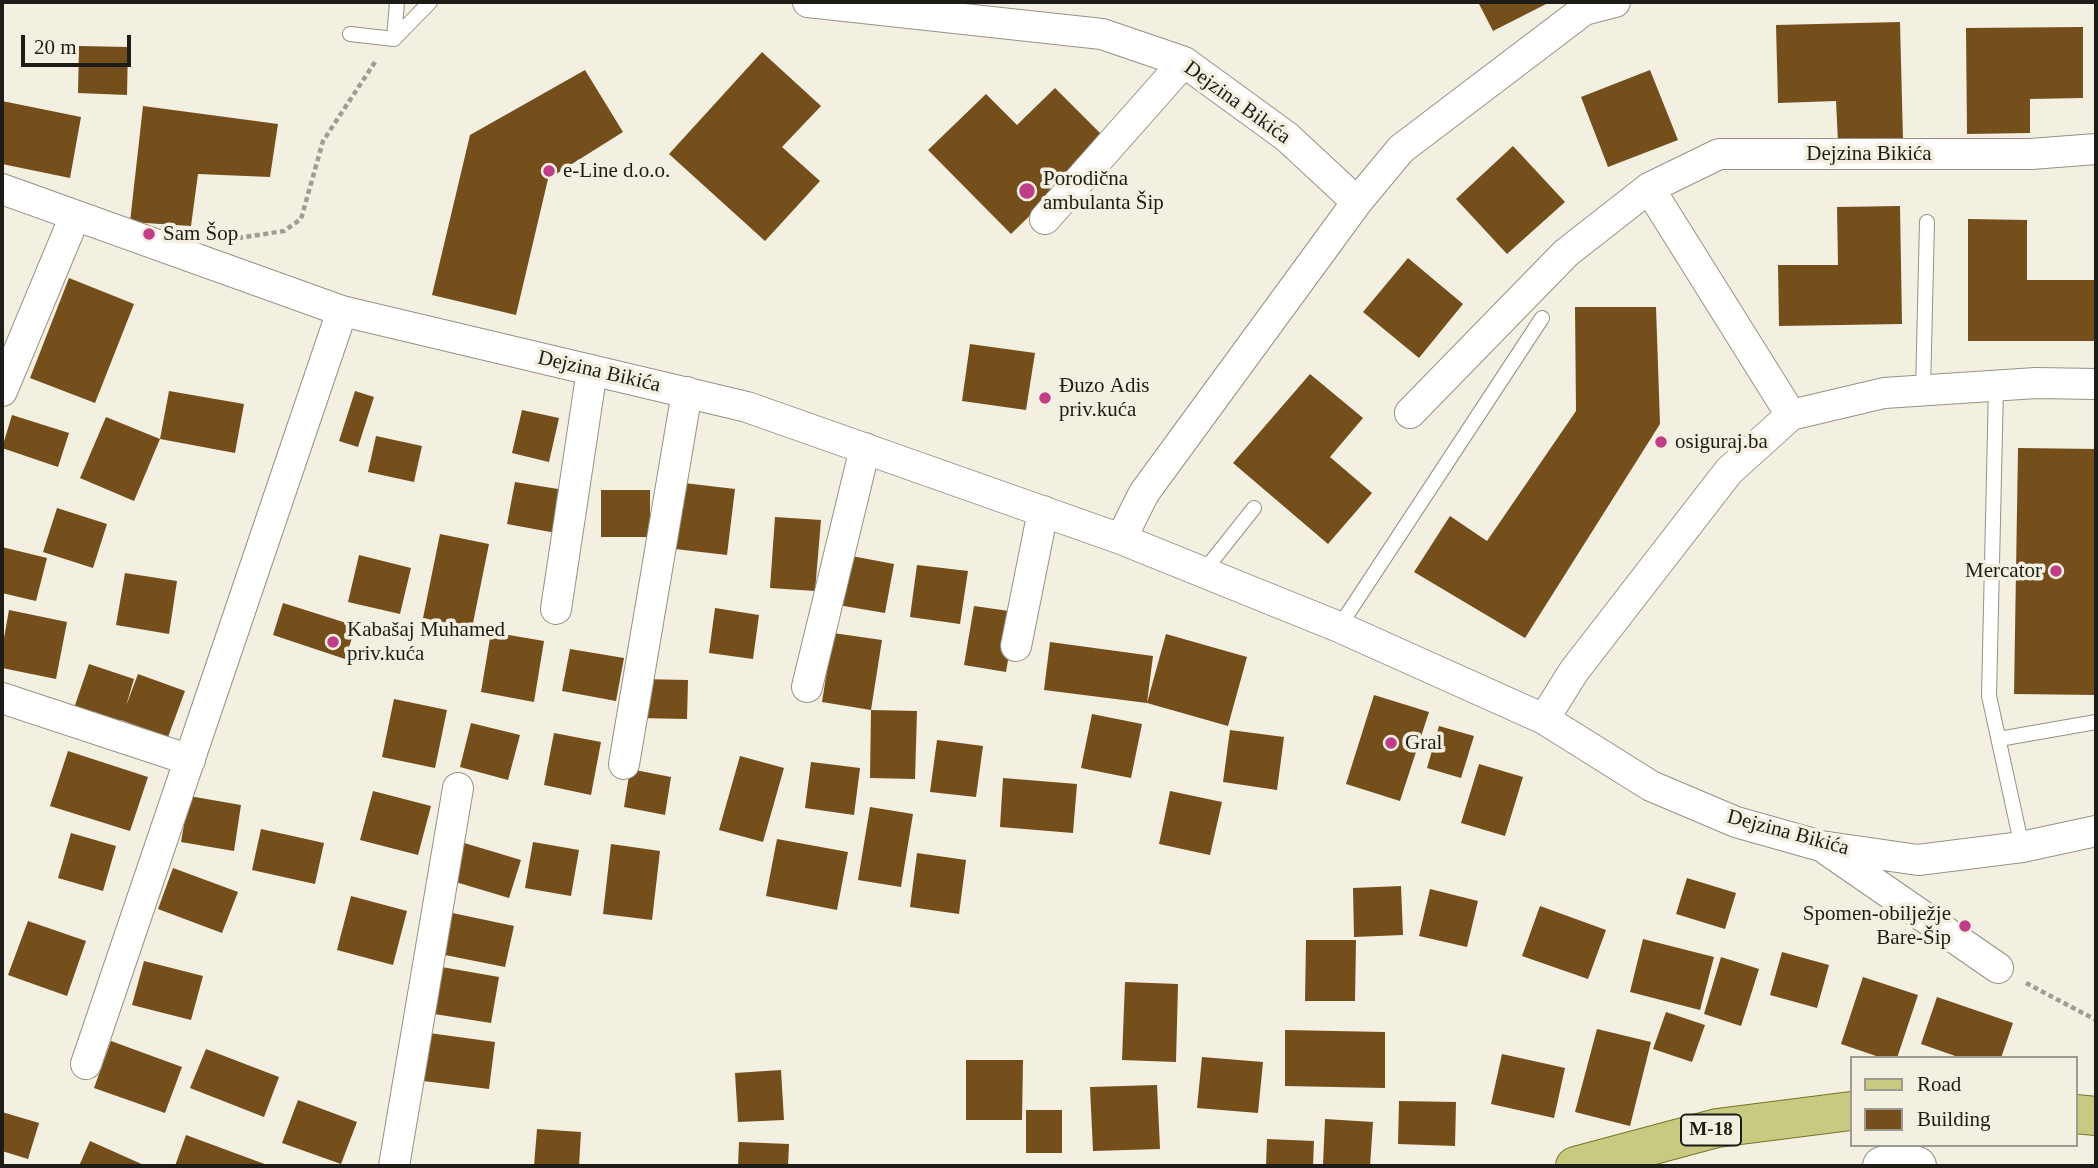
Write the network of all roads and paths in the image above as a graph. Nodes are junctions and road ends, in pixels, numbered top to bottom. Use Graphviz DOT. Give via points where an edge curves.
graph roads {
  1 [pos="397,2"];
  2 [pos="430,2"];
  3 [pos="808,2"];
  4 [pos="1615,2"];
  5 [pos="350,34"];
  6 [pos="394,38"];
  7 [pos="1184,62"];
  8 [pos="2096,149"];
  9 [pos="1649,188"];
  10 [pos="2,189"];
  11 [pos="1357,202"];
  12 [pos="75,216"];
  13 [pos="1045,219"];
  14 [pos="1927,222"];
  15 [pos="188,255"];
  16 [pos="342,311"];
  17 [pos="1542,318"];
  18 [pos="592,370"];
  19 [pos="2096,384"];
  20 [pos="1996,387"];
  21 [pos="2,391"];
  22 [pos="1923,391"];
  23 [pos="687,392"];
  24 [pos="1410,413"];
  25 [pos="1791,415"];
  26 [pos="865,448"];
  27 [pos="1254,508"];
  28 [pos="1043,511"];
  29 [pos="1121,539"];
  30 [pos="1204,571"];
  31 [pos="556,609"];
  32 [pos="1339,626"];
  33 [pos="1016,646"];
  34 [pos="807,687"];
  35 [pos="2,698"];
  36 [pos="1544,719"];
  37 [pos="2096,722"];
  38 [pos="1999,739"];
  39 [pos="190,760"];
  40 [pos="624,764"];
  41 [pos="458,788"];
  42 [pos="2096,831"];
  43 [pos="1821,846"];
  44 [pos="2022,847"];
  45 [pos="1997,968"];
  46 [pos="2096,1020"];
  47 [pos="86,1064"];
  48 [pos="1850,1111"];
  49 [pos="2077,1114"];
  50 [pos="2096,1116"];
  51 [pos="394,1166"];
  52 [pos="1575,1166"];
  53 [pos="1882,1166"];
  54 [pos="1917,1166"];
  1 -- 6 [label="lane"];
  2 -- 6 [label="lane"];
  3 -- 7 [label="street, Dejzina Bikića" via="1102,34"];
  4 -- 11 [label="street" via="1584,10 1401,149"];
  5 -- 6 [label="lane"];
  6 -- 15 [label="path" via="323,141 301,219 284,231 218,241"];
  7 -- 11 [label="street, Dejzina Bikića" via="1287,137"];
  7 -- 13 [label="street"];
  8 -- 9 [label="street, Dejzina Bikića" via="2031,154 1719,154"];
  9 -- 24 [label="street, Dejzina Bikića" via="1566,253"];
  9 -- 25 [label="street"];
  10 -- 12 [label="street, Dejzina Bikića"];
  11 -- 29 [label="street" via="1144,493"];
  12 -- 15 [label="street, Dejzina Bikića"];
  12 -- 21 [label="street"];
  14 -- 22 [label="lane"];
  15 -- 16 [label="street, Dejzina Bikića"];
  16 -- 18 [label="street, Dejzina Bikića"];
  16 -- 39 [label="street"];
  17 -- 32 [label="lane"];
  18 -- 23 [label="street, Dejzina Bikića"];
  18 -- 31 [label="street"];
  19 -- 20 [label="street"];
  20 -- 22 [label="street"];
  20 -- 38 [label="lane" via="1988,654 1989,696"];
  22 -- 25 [label="street" via="1884,393"];
  23 -- 26 [label="street, Dejzina Bikića" via="747,407"];
  23 -- 40 [label="street"];
  25 -- 36 [label="street" via="1729,471 1574,671"];
  26 -- 28 [label="street, Dejzina Bikića"];
  26 -- 34 [label="street"];
  27 -- 30 [label="lane"];
  28 -- 29 [label="street, Dejzina Bikića"];
  28 -- 33 [label="street"];
  29 -- 30 [label="street, Dejzina Bikića"];
  30 -- 32 [label="street, Dejzina Bikića"];
  32 -- 36 [label="street, Dejzina Bikića"];
  35 -- 39 [label="street"];
  36 -- 43 [label="street, Dejzina Bikića" via="1651,786 1736,822"];
  37 -- 38 [label="lane"];
  38 -- 44 [label="lane"];
  39 -- 47 [label="street"];
  41 -- 51 [label="street"];
  42 -- 44 [label="street, Dejzina Bikića"];
  43 -- 44 [label="street, Dejzina Bikića" via="1919,860"];
  43 -- 45 [label="street"];
  45 -- 46 [label="path"];
  48 -- 52 [label="main road, M-18" via="1717,1129"];
  49 -- 50 [label="main road"];
  53 -- 54 [label="street"];
}
